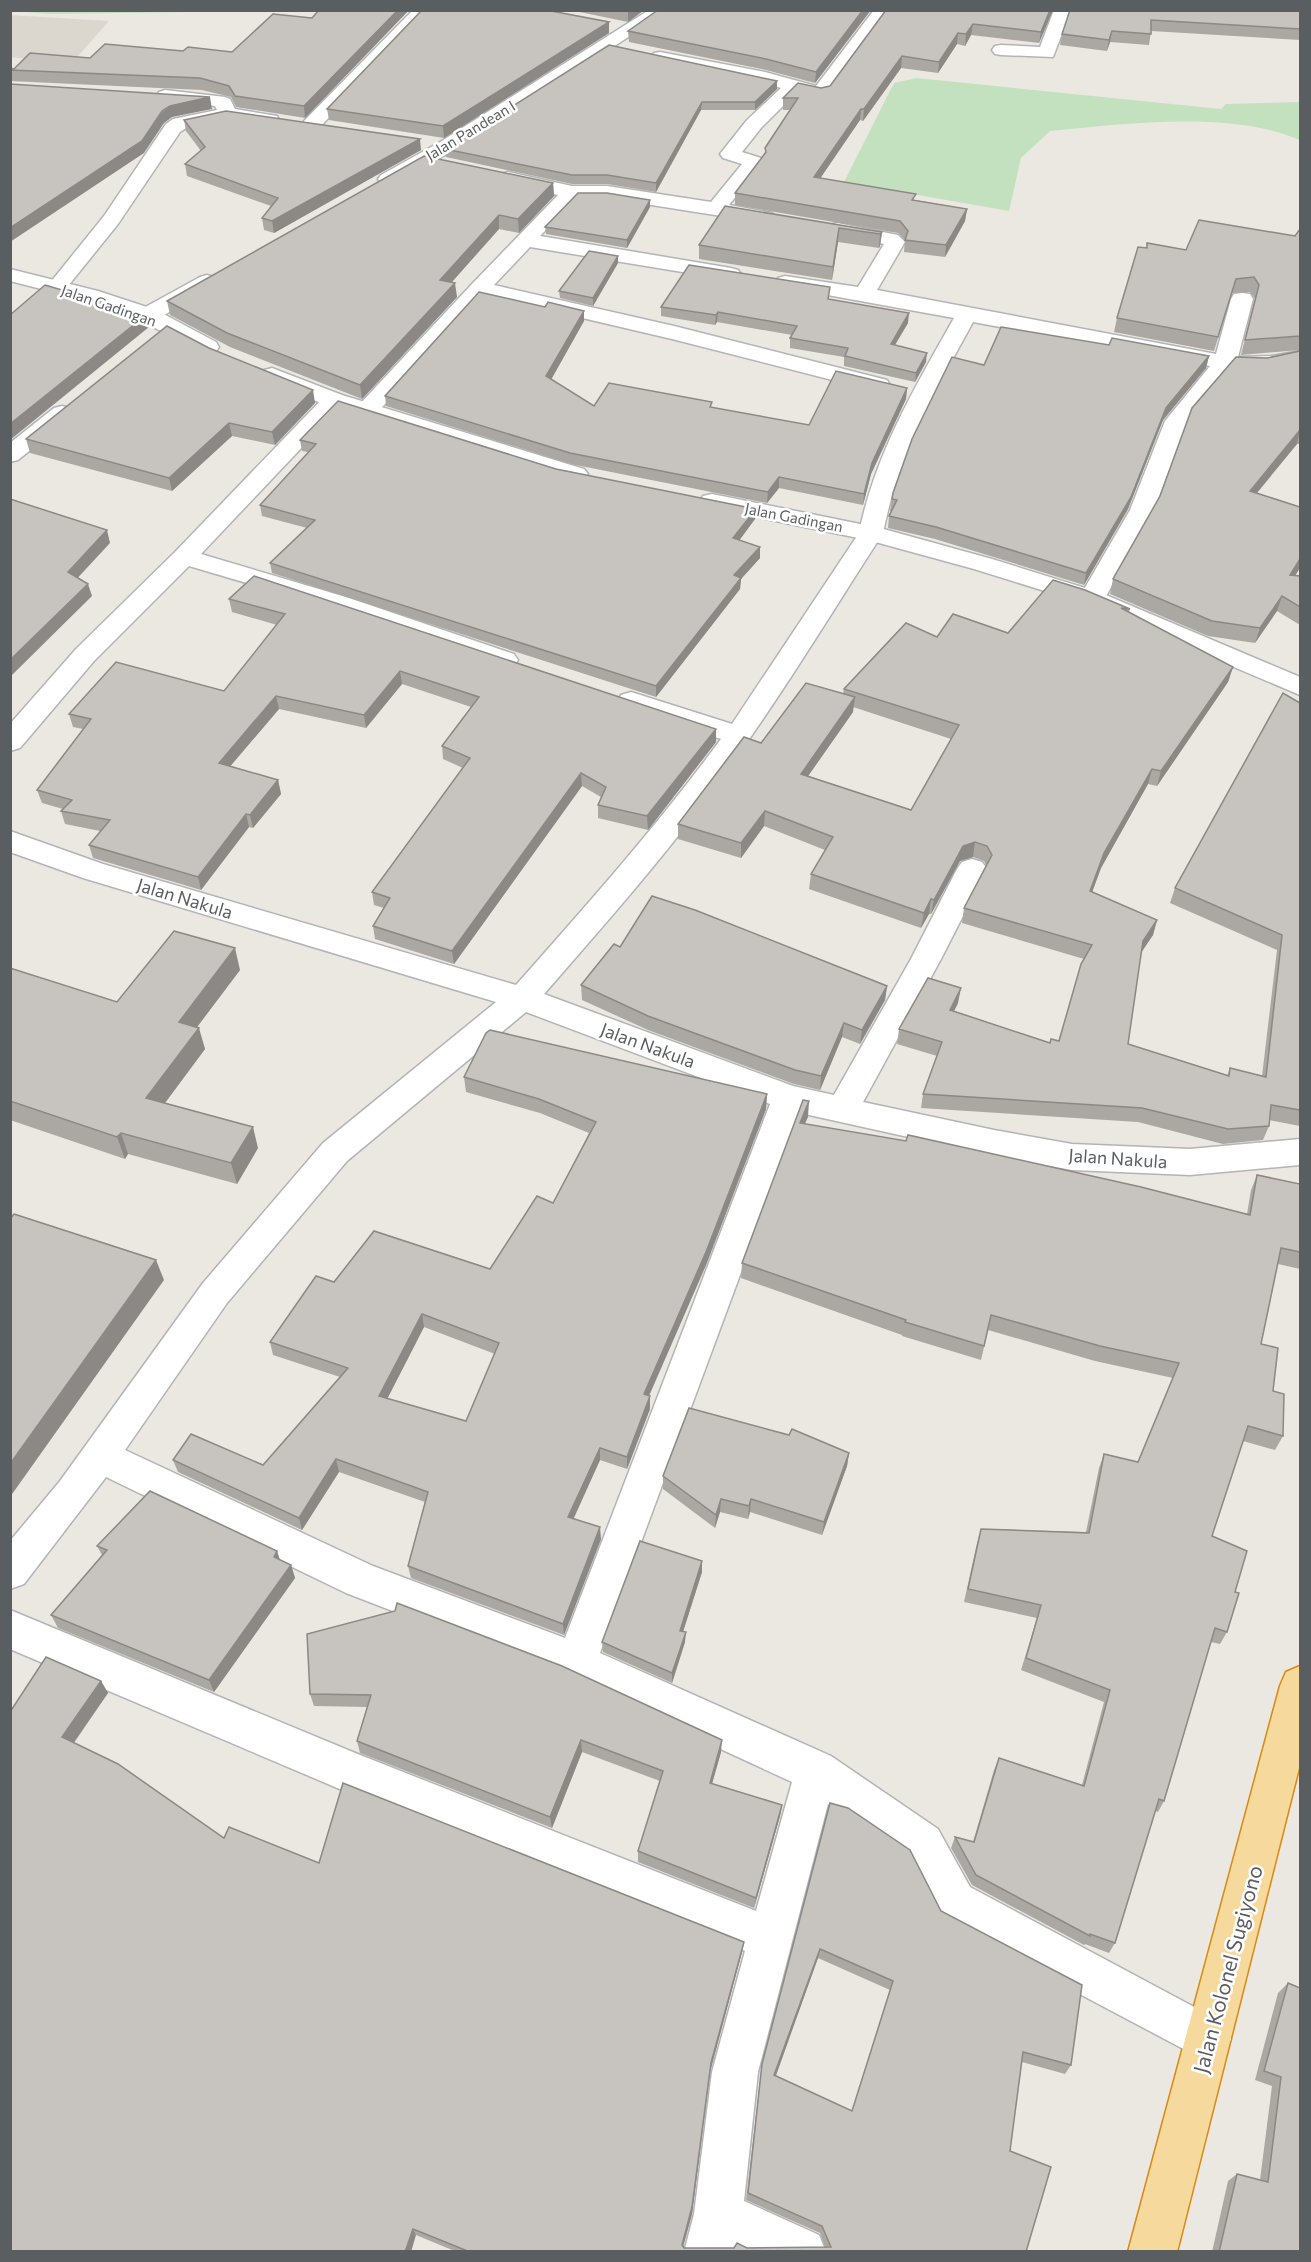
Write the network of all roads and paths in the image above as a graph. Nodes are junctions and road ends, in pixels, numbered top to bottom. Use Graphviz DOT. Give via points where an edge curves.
graph roads {
  1 [pos="423,10"];
  2 [pos="662,10"];
  3 [pos="883,10"];
  4 [pos="1063,10"];
  5 [pos="611,26"];
  6 [pos="633,30"];
  7 [pos="609,46"];
  8 [pos="1002,50"];
  9 [pos="793,86"];
  10 [pos="150,96"];
  11 [pos="228,114"];
  12 [pos="311,125"];
  13 [pos="334,129"];
  14 [pos="414,141"];
  15 [pos="447,146"];
  16 [pos="421,160"];
  17 [pos="444,165"];
  18 [pos="490,175"];
  19 [pos="372,187"];
  20 [pos="572,192"];
  21 [pos="716,209"];
  22 [pos="781,219"];
  23 [pos="814,224"];
  24 [pos="526,240"];
  25 [pos="220,273"];
  26 [pos="10,275"];
  27 [pos="747,277"];
  28 [pos="770,280"];
  29 [pos="57,287"];
  30 [pos="479,288"];
  31 [pos="864,294"];
  32 [pos="1242,298"];
  33 [pos="967,314"];
  34 [pos="148,315"];
  35 [pos="168,326"];
  36 [pos="150,341"];
  37 [pos="1300,358"];
  38 [pos="1225,362"];
  39 [pos="923,394"];
  40 [pos="334,400"];
  41 [pos="75,402"];
  42 [pos="367,410"];
  43 [pos="10,455"];
  44 [pos="599,478"];
  45 [pos="689,496"];
  46 [pos="871,533"];
  47 [pos="184,557"];
  48 [pos="1092,598"];
  49 [pos="524,667"];
  50 [pos="1300,687"];
  51 [pos="607,693"];
  52 [pos="738,735"];
  53 [pos="10,742"];
  54 [pos="10,841"];
  55 [pos="972,869"];
  56 [pos="522,998"];
  57 [pos="789,1098"];
  58 [pos="842,1110"];
  59 [pos="1300,1152"];
  60 [pos="100,1456"];
  61 [pos="10,1571"];
  62 [pos="10,1629"];
  63 [pos="576,1662"];
  64 [pos="1300,1686"];
  65 [pos="816,1771"];
  66 [pos="771,1938"];
  67 [pos="1208,2039"];
  68 [pos="713,2233"];
  69 [pos="802,2252"];
  70 [pos="1152,2252"];
  1 -- 12 [label="street"];
  2 -- 6 [label="street, Jalan Pandean I"];
  3 -- 9 [label="street" via="821,92"];
  4 -- 8 [label="street" via="1047,53"];
  5 -- 6 [label="street"];
  6 -- 7 [label="street, Jalan Pandean I"];
  7 -- 9 [label="street"];
  7 -- 15 [label="street, Jalan Pandean I"];
  9 -- 21 [label="street" via="730,154 754,162"];
  10 -- 11 [label="street" via="218,101"];
  11 -- 12 [label="street"];
  11 -- 29 [label="street" via="180,123 173,128 111,220"];
  12 -- 13 [label="street"];
  14 -- 15 [label="street"];
  15 -- 16 [label="street, Jalan Pandean I"];
  16 -- 17 [label="street"];
  16 -- 19 [label="street, Jalan Pandean I"];
  18 -- 20 [label="street"];
  20 -- 21 [label="street" via="607,192"];
  20 -- 24 [label="street"];
  21 -- 22 [label="street"];
  23 -- 31 [label="street" via="895,242"];
  24 -- 27 [label="street"];
  24 -- 30 [label="street"];
  25 -- 34 [label="street"];
  26 -- 29 [label="street, Jalan Gadingan"];
  28 -- 31 [label="street"];
  29 -- 34 [label="street, Jalan Gadingan"];
  30 -- 39 [label="street"];
  30 -- 42 [label="street"];
  31 -- 33 [label="street"];
  32 -- 38 [label="street"];
  33 -- 38 [label="street"];
  33 -- 39 [label="street"];
  34 -- 35 [label="street, Jalan Gadingan"];
  35 -- 36 [label="street"];
  35 -- 40 [label="street, Jalan Gadingan" via="242,363"];
  37 -- 38 [label="street" via="1257,365"];
  38 -- 48 [label="street" via="1176,421 1142,510"];
  39 -- 46 [label="street" via="890,462"];
  40 -- 42 [label="street, Jalan Gadingan"];
  40 -- 47 [label="street"];
  41 -- 43 [label="street"];
  42 -- 44 [label="street, Jalan Gadingan" via="565,472"];
  45 -- 46 [label="street, Jalan Gadingan"];
  46 -- 48 [label="street, Jalan Gadingan"];
  46 -- 52 [label="street"];
  47 -- 49 [label="street" via="340,603"];
  47 -- 53 [label="street" via="96,658"];
  48 -- 50 [label="street, Jalan Gadingan"];
  51 -- 52 [label="street"];
  52 -- 56 [label="street" via="618,890"];
  54 -- 56 [label="street, Jalan Nakula" via="93,871"];
  55 -- 58 [label="street"];
  56 -- 57 [label="street, Jalan Nakula"];
  56 -- 60 [label="street" via="335,1152 215,1293"];
  57 -- 58 [label="street, Jalan Nakula"];
  57 -- 63 [label="street"];
  58 -- 59 [label="street, Jalan Nakula" via="994,1143 1103,1160 1190,1162"];
  60 -- 61 [label="street"];
  60 -- 63 [label="street" via="360,1580"];
  62 -- 66 [label="street" via="357,1775"];
  63 -- 65 [label="street"];
  64 -- 67 [label="highway, Jalan Kolonel Sugiyono"];
  65 -- 66 [label="street"];
  65 -- 67 [label="street" via="922,1844 954,1903"];
  66 -- 68 [label="street" via="735,2072"];
  67 -- 70 [label="highway, Jalan Kolonel Sugiyono"];
  68 -- 69 [label="street"];
}
